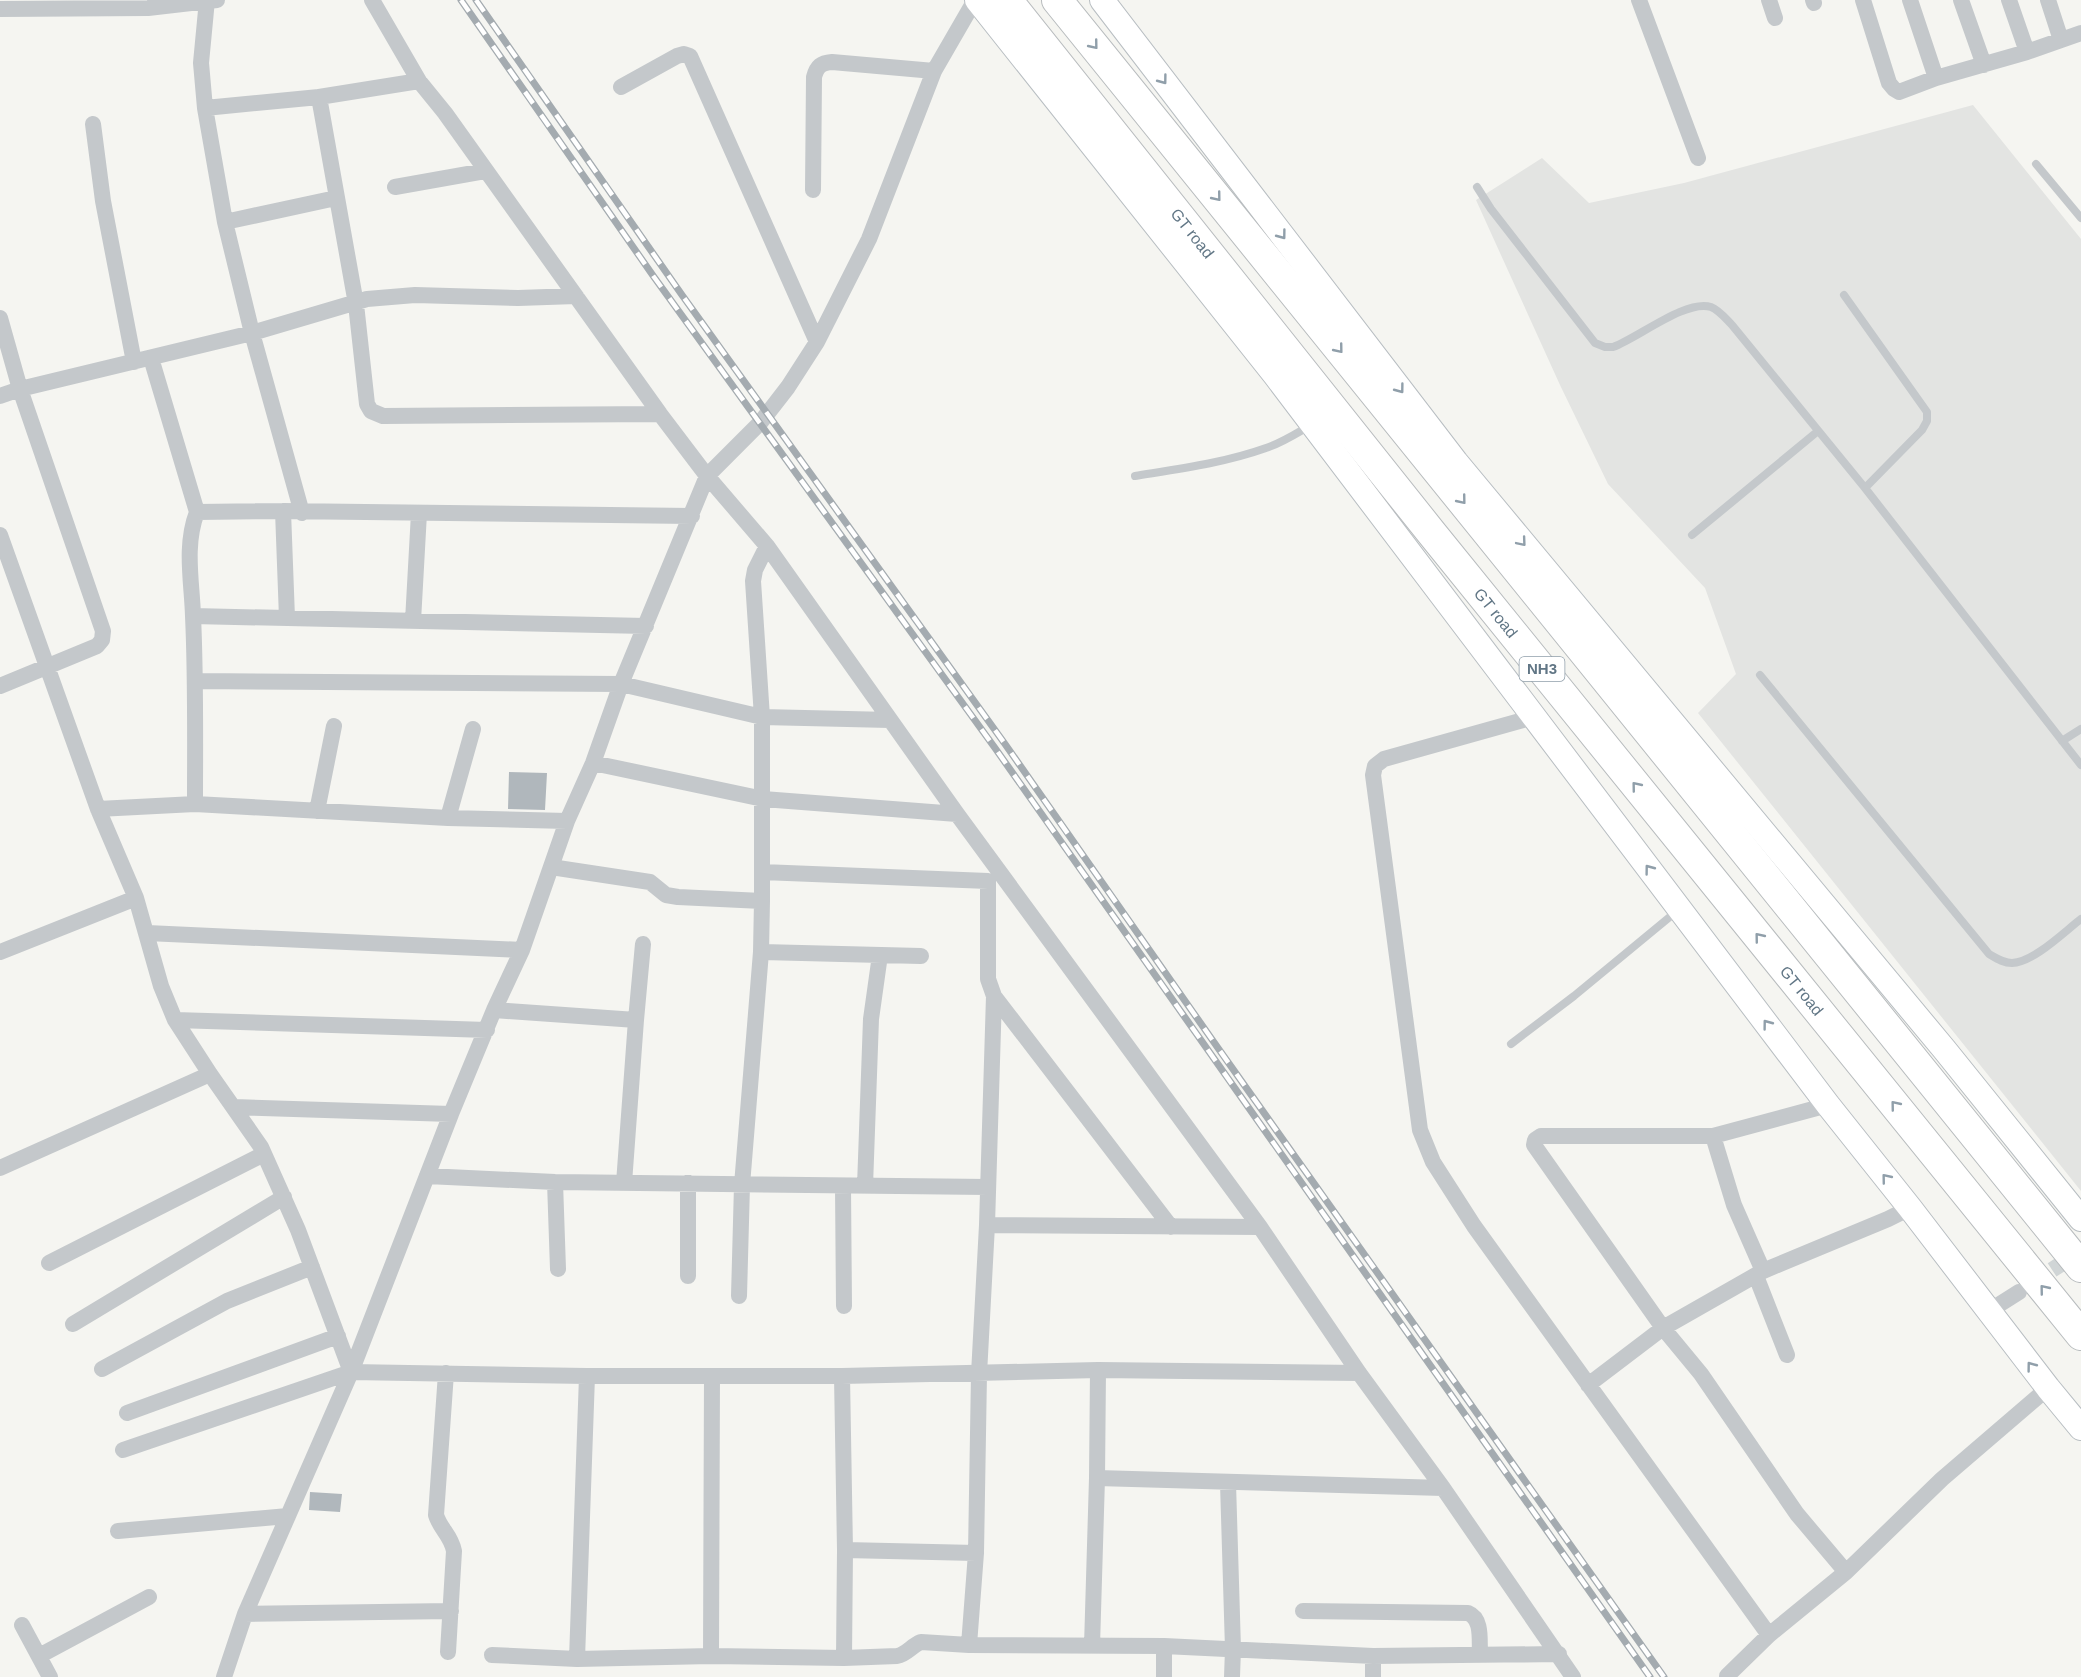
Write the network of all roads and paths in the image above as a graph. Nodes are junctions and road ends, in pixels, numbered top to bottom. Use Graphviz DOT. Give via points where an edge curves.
graph roads {
  1 [pos="211,0"];
  2 [pos="372,0"];
  3 [pos="976,0"];
  4 [pos="1007,0"];
  5 [pos="1057,0"];
  6 [pos="1102,0"];
  7 [pos="1639,0"];
  8 [pos="1769,0"];
  9 [pos="1863,0"];
  10 [pos="1911,0"];
  11 [pos="1961,0"];
  12 [pos="2009,0"];
  13 [pos="2048,0"];
  14 [pos="104,4"];
  15 [pos="0,9"];
  16 [pos="1774,18"];
  17 [pos="2081,33"];
  18 [pos="2061,40"];
  19 [pos="2027,52"];
  20 [pos="1984,64"];
  21 [pos="934,71"];
  22 [pos="1936,78"];
  23 [pos="419,81"];
  24 [pos="621,87"];
  25 [pos="319,98"];
  26 [pos="205,108"];
  27 [pos="93,124"];
  28 [pos="1698,158"];
  29 [pos="2036,164"];
  30 [pos="485,171"];
  31 [pos="1477,187"];
  32 [pos="395,188"];
  33 [pos="813,190"];
  34 [pos="336,198"];
  35 [pos="2081,218"];
  36 [pos="225,222"];
  37 [pos="1844,295"];
  38 [pos="576,296"];
  39 [pos="356,304"];
  40 [pos="0,318"];
  41 [pos="252,333"];
  42 [pos="818,342"];
  43 [pos="152,357"];
  44 [pos="134,362"];
  45 [pos="20,388"];
  46 [pos="0,396"];
  47 [pos="660,414"];
  48 [pos="1312,424"];
  49 [pos="1818,431"];
  50 [pos="707,476"];
  51 [pos="1135,476"];
  52 [pos="1865,488"];
  53 [pos="283,511"];
  54 [pos="197,512"];
  55 [pos="302,513"];
  56 [pos="418,513"];
  57 [pos="692,516"];
  58 [pos="0,535"];
  59 [pos="1692,535"];
  60 [pos="767,546"];
  61 [pos="193,616"];
  62 [pos="287,618"];
  63 [pos="414,621"];
  64 [pos="646,626"];
  65 [pos="47,666"];
  66 [pos="1760,675"];
  67 [pos="195,681"];
  68 [pos="621,684"];
  69 [pos="0,686"];
  70 [pos="762,717"];
  71 [pos="1534,717"];
  72 [pos="890,720"];
  73 [pos="334,726"];
  74 [pos="473,729"];
  75 [pos="2081,729"];
  76 [pos="2062,741"];
  77 [pos="593,763"];
  78 [pos="2081,765"];
  79 [pos="763,799"];
  80 [pos="195,804"];
  81 [pos="98,809"];
  82 [pos="317,811"];
  83 [pos="957,814"];
  84 [pos="448,818"];
  85 [pos="567,821"];
  86 [pos="551,867"];
  87 [pos="762,872"];
  88 [pos="136,898"];
  89 [pos="762,901"];
  90 [pos="1679,909"];
  91 [pos="2081,919"];
  92 [pos="147,933"];
  93 [pos="643,944"];
  94 [pos="522,950"];
  95 [pos="0,952"];
  96 [pos="761,952"];
  97 [pos="880,955"];
  98 [pos="921,956"];
  99 [pos="994,996"];
  100 [pos="494,1010"];
  101 [pos="175,1020"];
  102 [pos="636,1020"];
  103 [pos="487,1030"];
  104 [pos="1511,1044"];
  105 [pos="210,1074"];
  106 [pos="1828,1105"];
  107 [pos="234,1107"];
  108 [pos="451,1114"];
  109 [pos="1713,1136"];
  110 [pos="264,1154"];
  111 [pos="0,1168"];
  112 [pos="427,1176"];
  113 [pos="555,1182"];
  114 [pos="624,1183"];
  115 [pos="688,1183"];
  116 [pos="742,1185"];
  117 [pos="865,1186"];
  118 [pos="843,1187"];
  119 [pos="988,1187"];
  120 [pos="284,1197"];
  121 [pos="1910,1208"];
  122 [pos="2081,1220"];
  123 [pos="987,1225"];
  124 [pos="1171,1227"];
  125 [pos="1260,1227"];
  126 [pos="49,1263"];
  127 [pos="312,1266"];
  128 [pos="2081,1267"];
  129 [pos="558,1269"];
  130 [pos="1760,1273"];
  131 [pos="688,1275"];
  132 [pos="2019,1292"];
  133 [pos="739,1296"];
  134 [pos="844,1306"];
  135 [pos="1989,1311"];
  136 [pos="73,1324"];
  137 [pos="1664,1328"];
  138 [pos="2081,1335"];
  139 [pos="338,1336"];
  140 [pos="1787,1355"];
  141 [pos="102,1369"];
  142 [pos="1098,1370"];
  143 [pos="351,1372"];
  144 [pos="446,1373"];
  145 [pos="1359,1373"];
  146 [pos="979,1374"];
  147 [pos="587,1376"];
  148 [pos="712,1376"];
  149 [pos="842,1376"];
  150 [pos="1588,1385"];
  151 [pos="2048,1388"];
  152 [pos="128,1413"];
  153 [pos="2081,1428"];
  154 [pos="123,1450"];
  155 [pos="1097,1478"];
  156 [pos="1228,1482"];
  157 [pos="1443,1488"];
  158 [pos="288,1516"];
  159 [pos="118,1531"];
  160 [pos="845,1550"];
  161 [pos="976,1553"];
  162 [pos="1846,1572"];
  163 [pos="149,1597"];
  164 [pos="450,1611"];
  165 [pos="1303,1611"];
  166 [pos="245,1614"];
  167 [pos="22,1625"];
  168 [pos="1770,1635"];
  169 [pos="969,1645"];
  170 [pos="1092,1646"];
  171 [pos="1164,1646"];
  172 [pos="1233,1649"];
  173 [pos="448,1652"];
  174 [pos="1558,1654"];
  175 [pos="492,1655"];
  176 [pos="1480,1655"];
  177 [pos="39,1656"];
  178 [pos="711,1656"];
  179 [pos="1374,1656"];
  180 [pos="844,1658"];
  181 [pos="577,1659"];
  182 [pos="1727,1676"];
  183 [pos="49,1677"];
  184 [pos="224,1677"];
  185 [pos="1164,1677"];
  186 [pos="1232,1677"];
  187 [pos="1373,1677"];
  188 [pos="1573,1677"];
  1 -- 14 [label="street" via="148,8"];
  1 -- 26 [label="street" via="201,63"];
  2 -- 23 [label="street"];
  3 -- 21 [label="street"];
  3 -- 48 [label="main road"];
  138 -- 4 [label="highway, GT road / NH3, one-way" via="1430,531"];
  5 -- 128 [label="highway, NH3, one-way"];
  6 -- 122 [label="main road, one-way" via="1455,462 1944,1049"];
  7 -- 28 [label="street"];
  8 -- 16 [label="street"];
  9 -- 22 [label="street" via="1894,89 1899,92"];
  10 -- 22 [label="street"];
  11 -- 20 [label="street"];
  12 -- 19 [label="street"];
  13 -- 18 [label="street"];
  14 -- 15 [label="street"];
  17 -- 18 [label="street"];
  18 -- 19 [label="street"];
  19 -- 20 [label="street"];
  20 -- 22 [label="street"];
  21 -- 33 [label="street" via="832,62 816,68"];
  21 -- 42 [label="street" via="869,239"];
  23 -- 25 [label="street"];
  23 -- 30 [label="street"];
  24 -- 42 [label="street" via="677,57 690,56"];
  25 -- 26 [label="street"];
  25 -- 34 [label="street"];
  26 -- 36 [label="street"];
  27 -- 44 [label="street" via="103,201"];
  29 -- 35 [label="lane"];
  30 -- 32 [label="street"];
  30 -- 38 [label="street"];
  31 -- 49 [label="lane" via="1595,343 1613,347 1692,307 1712,307 1732,325"];
  34 -- 36 [label="street"];
  34 -- 39 [label="street"];
  36 -- 41 [label="street"];
  37 -- 52 [label="lane" via="1927,412 1922,430"];
  38 -- 39 [label="street" via="415,295 367,299"];
  38 -- 47 [label="street"];
  39 -- 41 [label="street"];
  39 -- 47 [label="street" via="367,404 375,414"];
  40 -- 45 [label="street"];
  41 -- 43 [label="street"];
  41 -- 55 [label="street"];
  42 -- 50 [label="street" via="760,423"];
  43 -- 44 [label="street"];
  43 -- 54 [label="street"];
  44 -- 45 [label="street"];
  45 -- 46 [label="street"];
  45 -- 65 [label="street" via="103,631 97,646"];
  47 -- 50 [label="street"];
  48 -- 51 [label="lane" via="1252,453"];
  48 -- 71 [label="main road"];
  49 -- 52 [label="lane"];
  49 -- 59 [label="lane"];
  50 -- 57 [label="street"];
  50 -- 60 [label="street"];
  52 -- 76 [label="lane"];
  53 -- 54 [label="street"];
  53 -- 55 [label="street"];
  53 -- 62 [label="street"];
  54 -- 61 [label="street" via="189,543"];
  55 -- 56 [label="street"];
  56 -- 57 [label="street"];
  56 -- 63 [label="street"];
  57 -- 64 [label="street"];
  58 -- 65 [label="street"];
  60 -- 70 [label="street" via="753,581"];
  60 -- 72 [label="street"];
  61 -- 62 [label="street"];
  61 -- 67 [label="street"];
  62 -- 63 [label="street"];
  63 -- 64 [label="street"];
  64 -- 68 [label="street"];
  65 -- 69 [label="street"];
  65 -- 81 [label="street"];
  66 -- 91 [label="lane" via="1989,954 2013,963 2024,960"];
  67 -- 68 [label="street"];
  67 -- 80 [label="street"];
  68 -- 70 [label="street"];
  68 -- 77 [label="street"];
  70 -- 72 [label="street"];
  70 -- 79 [label="street"];
  90 -- 71 [label="main road, one-way"];
  71 -- 150 [label="street" via="1384,759 1375,766 1374,790 1425,1144 1474,1226"];
  72 -- 83 [label="street"];
  73 -- 82 [label="street"];
  74 -- 84 [label="street"];
  75 -- 76 [label="lane"];
  76 -- 78 [label="lane"];
  77 -- 79 [label="street"];
  77 -- 85 [label="street"];
  79 -- 83 [label="street"];
  79 -- 87 [label="street"];
  80 -- 81 [label="street"];
  80 -- 82 [label="street"];
  81 -- 88 [label="street"];
  82 -- 84 [label="street"];
  83 -- 125 [label="street"];
  84 -- 85 [label="street"];
  85 -- 86 [label="street"];
  86 -- 89 [label="street" via="650,882 666,895 678,897"];
  86 -- 94 [label="street"];
  87 -- 89 [label="street"];
  87 -- 99 [label="street" via="988,881 988,978"];
  88 -- 92 [label="street"];
  88 -- 95 [label="street"];
  89 -- 96 [label="street"];
  90 -- 104 [label="lane"];
  106 -- 90 [label="main road, one-way"];
  92 -- 94 [label="street"];
  92 -- 101 [label="street"];
  93 -- 102 [label="street"];
  94 -- 100 [label="street"];
  96 -- 97 [label="street"];
  96 -- 116 [label="street"];
  97 -- 98 [label="street"];
  97 -- 117 [label="street" via="871,1019"];
  99 -- 119 [label="street"];
  99 -- 124 [label="street"];
  100 -- 102 [label="street"];
  100 -- 103 [label="street"];
  101 -- 103 [label="street"];
  101 -- 105 [label="street"];
  102 -- 114 [label="street"];
  103 -- 108 [label="street"];
  105 -- 107 [label="street"];
  105 -- 111 [label="street"];
  106 -- 109 [label="street"];
  121 -- 106 [label="main road, one-way"];
  107 -- 108 [label="street"];
  107 -- 110 [label="street"];
  108 -- 112 [label="street"];
  109 -- 130 [label="street"];
  109 -- 137 [label="street" via="1541,1136 1535,1140 1534,1145"];
  110 -- 120 [label="street"];
  110 -- 126 [label="street"];
  112 -- 113 [label="street"];
  112 -- 143 [label="street"];
  113 -- 114 [label="street"];
  113 -- 129 [label="street"];
  114 -- 115 [label="street"];
  115 -- 116 [label="street"];
  115 -- 131 [label="street"];
  116 -- 118 [label="street"];
  116 -- 133 [label="street"];
  117 -- 118 [label="street"];
  117 -- 119 [label="street"];
  118 -- 134 [label="street"];
  119 -- 123 [label="street"];
  120 -- 127 [label="street"];
  120 -- 136 [label="street"];
  121 -- 130 [label="street"];
  121 -- 135 [label="main road"];
  123 -- 124 [label="street"];
  123 -- 146 [label="street"];
  124 -- 125 [label="street"];
  125 -- 145 [label="street"];
  127 -- 139 [label="street"];
  127 -- 141 [label="street" via="227,1301"];
  130 -- 137 [label="street"];
  130 -- 140 [label="street"];
  132 -- 135 [label="street"];
  151 -- 135 [label="main road, one-way"];
  137 -- 150 [label="street"];
  137 -- 162 [label="street" via="1701,1374 1797,1514"];
  139 -- 143 [label="street"];
  139 -- 152 [label="street"];
  142 -- 145 [label="street"];
  142 -- 146 [label="street"];
  142 -- 155 [label="street"];
  143 -- 144 [label="street"];
  143 -- 154 [label="street"];
  143 -- 158 [label="street"];
  144 -- 147 [label="street"];
  144 -- 164 [label="street" via="436,1515 452,1539 454,1551"];
  145 -- 157 [label="street"];
  146 -- 149 [label="street"];
  146 -- 161 [label="street"];
  147 -- 148 [label="street"];
  147 -- 181 [label="street"];
  148 -- 149 [label="street"];
  148 -- 178 [label="street"];
  149 -- 160 [label="street"];
  150 -- 168 [label="street"];
  151 -- 153 [label="main road"];
  151 -- 162 [label="street" via="1941,1479"];
  155 -- 156 [label="street"];
  155 -- 170 [label="street"];
  156 -- 157 [label="street"];
  156 -- 172 [label="street"];
  157 -- 174 [label="street"];
  158 -- 159 [label="street"];
  158 -- 166 [label="street"];
  160 -- 161 [label="street"];
  160 -- 180 [label="street"];
  161 -- 169 [label="street"];
  162 -- 168 [label="street"];
  163 -- 177 [label="street"];
  164 -- 166 [label="street"];
  164 -- 173 [label="street"];
  165 -- 176 [label="street" via="1468,1613 1478,1621"];
  166 -- 184 [label="street"];
  167 -- 177 [label="street"];
  168 -- 182 [label="street"];
  169 -- 170 [label="street"];
  169 -- 180 [label="street" via="921,1642 897,1656"];
  170 -- 171 [label="street"];
  171 -- 172 [label="street"];
  171 -- 185 [label="street"];
  172 -- 179 [label="street"];
  172 -- 186 [label="street"];
  174 -- 176 [label="street"];
  174 -- 188 [label="street"];
  175 -- 181 [label="street"];
  176 -- 179 [label="street"];
  177 -- 183 [label="street"];
  178 -- 180 [label="street"];
  178 -- 181 [label="street"];
  179 -- 187 [label="street"];
}
